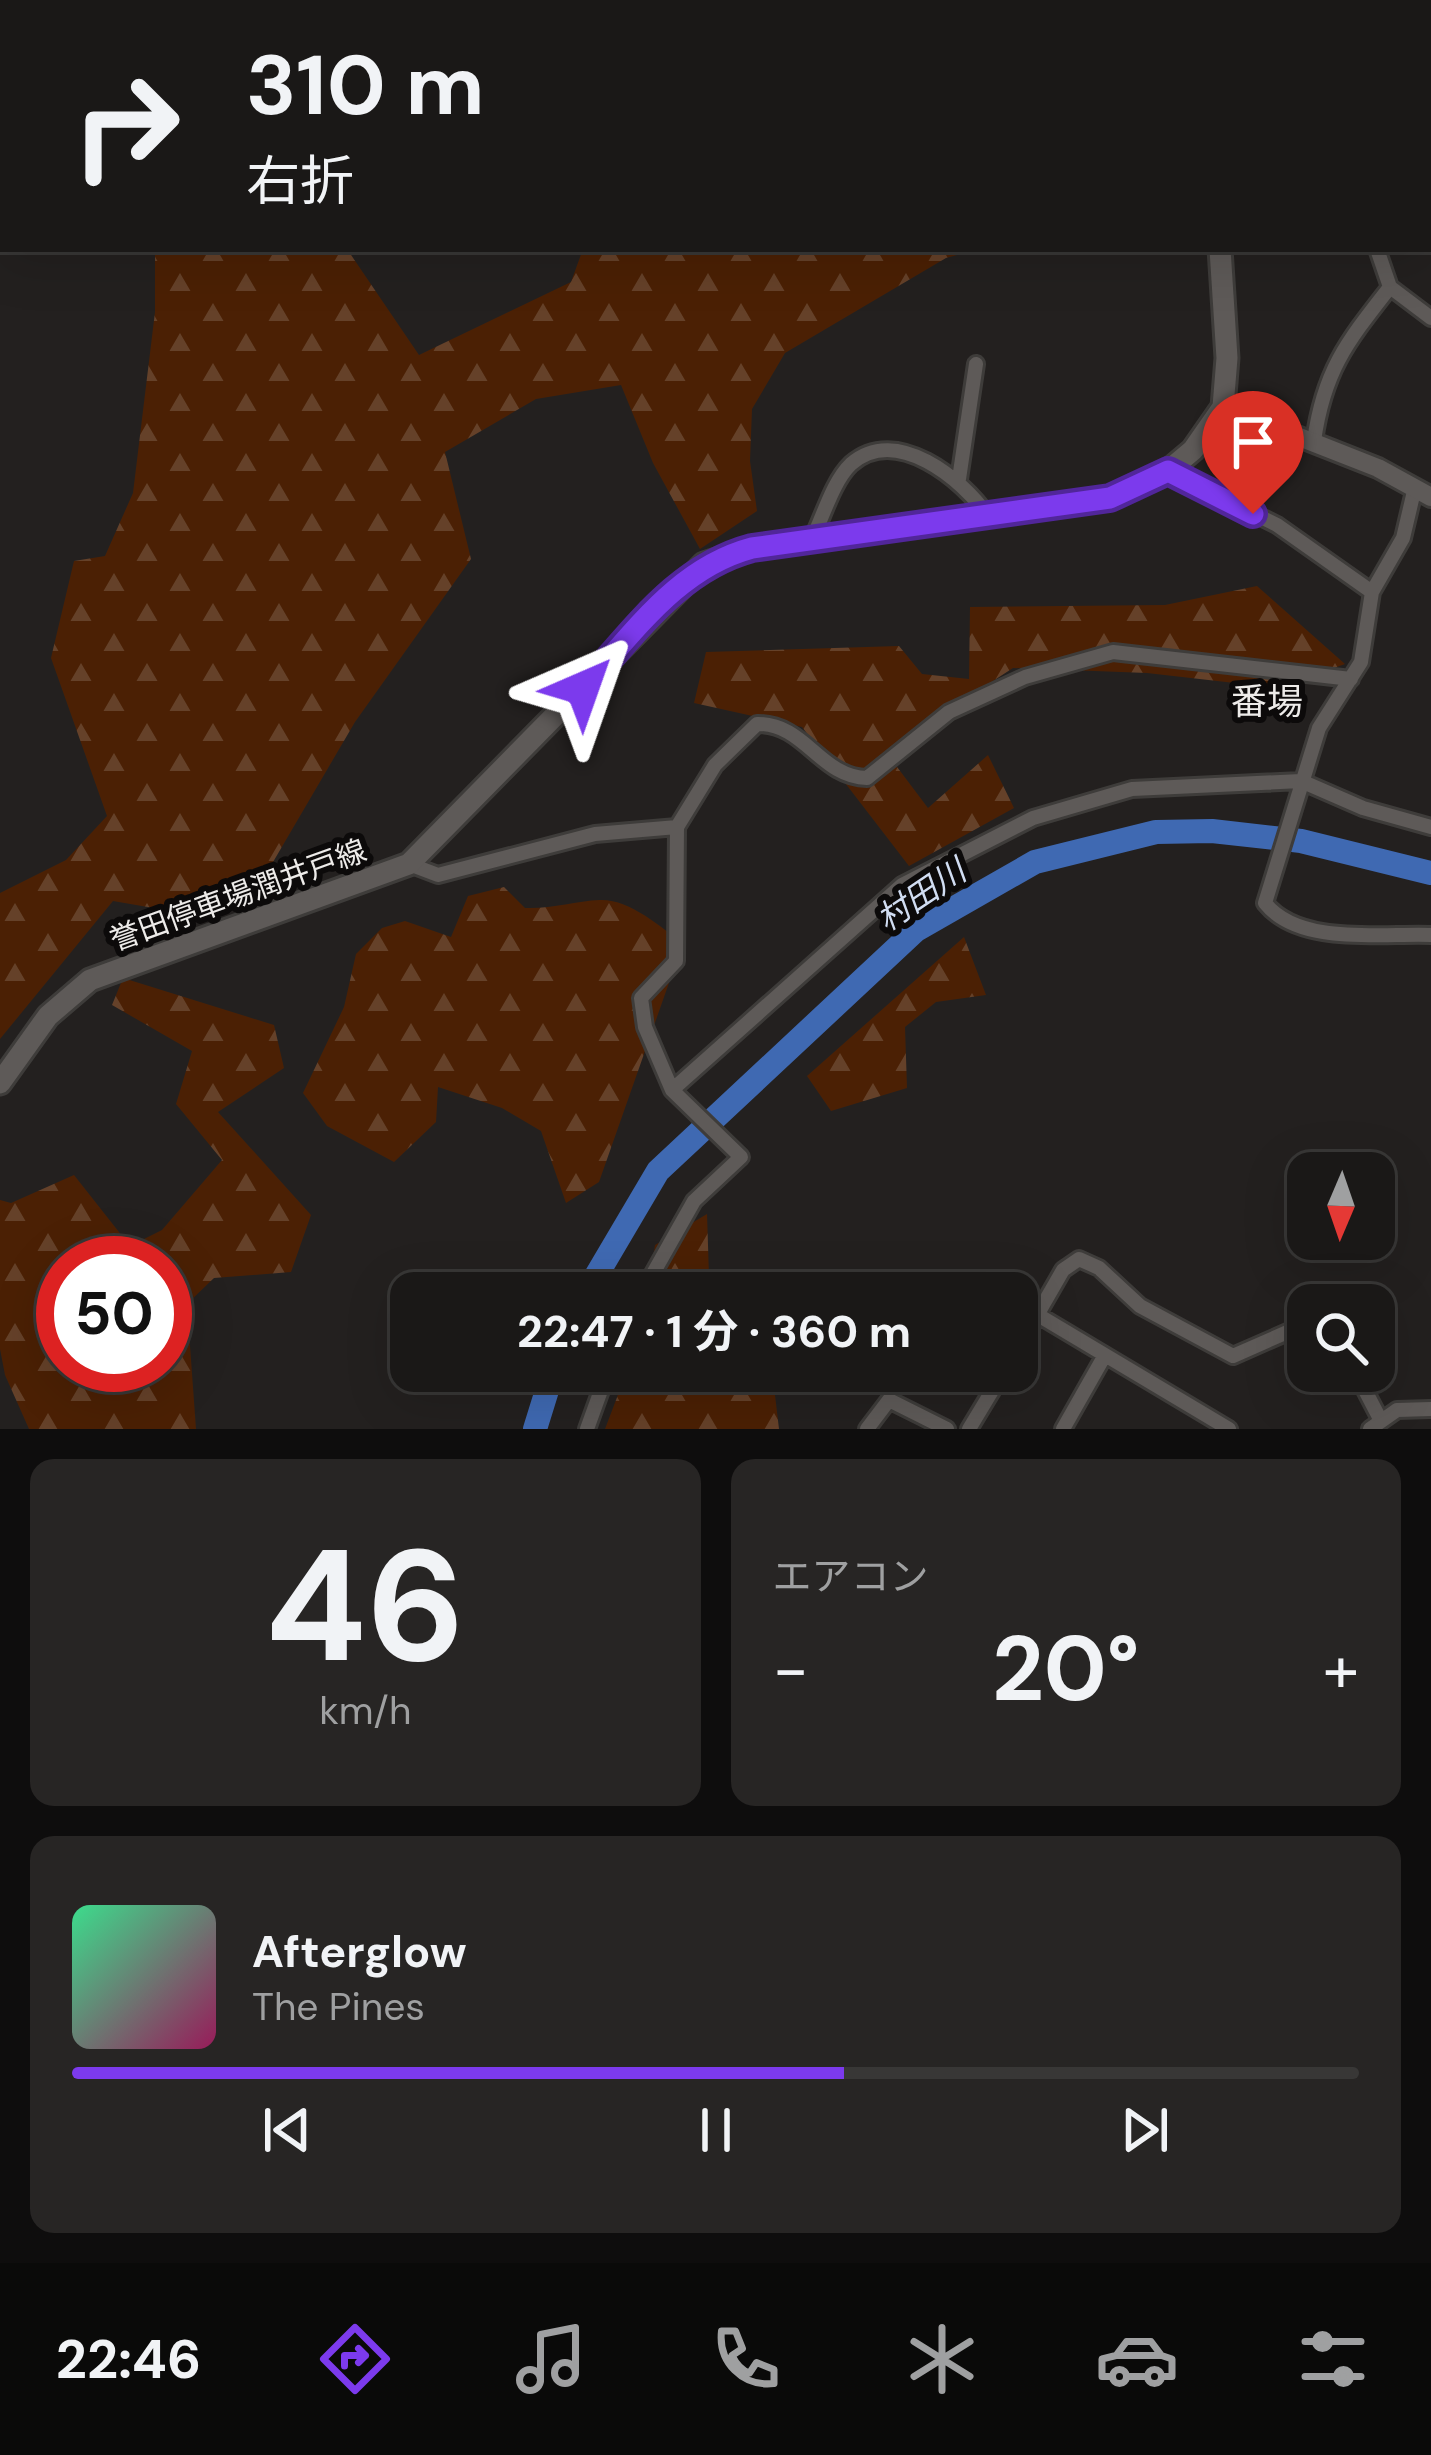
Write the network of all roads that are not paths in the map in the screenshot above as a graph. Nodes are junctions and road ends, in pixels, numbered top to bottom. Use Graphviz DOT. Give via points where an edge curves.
graph roads {
  1 [pos="1220,252"];
  2 [pos="1378,252"];
  3 [pos="1390,287"];
  4 [pos="1431,318"];
  5 [pos="976,364"];
  6 [pos="1223,406"];
  7 [pos="1314,441"];
  8 [pos="1168,471"];
  9 [pos="959,479"];
  10 [pos="1426,494"];
  11 [pos="987,515"];
  12 [pos="812,539"];
  13 [pos="1372,592"];
  14 [pos="1351,679"];
  15 [pos="1301,782"];
  16 [pos="677,827"];
  17 [pos="1431,827"];
  18 [pos="410,864"];
  19 [pos="1431,935"];
  20 [pos="0,1082"];
  21 [pos="672,1090"];
  22 [pos="654,1272"];
  23 [pos="1038,1315"];
  24 [pos="1287,1332"];
  25 [pos="1105,1354"];
  26 [pos="600,1392"];
  27 [pos="991,1392"];
  28 [pos="1362,1392"];
  29 [pos="1431,1409"];
  30 [pos="1375,1424"];
  31 [pos="587,1429"];
  32 [pos="867,1429"];
  33 [pos="947,1429"];
  34 [pos="969,1429"];
  35 [pos="1063,1429"];
  36 [pos="1229,1429"];
  1 -- 6 [label="main road"];
  2 -- 3 [label="street"];
  3 -- 4 [label="street"];
  3 -- 7 [label="street" via="1334,361"];
  5 -- 9 [label="street"];
  6 -- 7 [label="street"];
  6 -- 8 [label="main road, 誉田停車場潤井戸線"];
  7 -- 10 [label="street"];
  8 -- 11 [label="main road, 誉田停車場潤井戸線" via="1110,498"];
  8 -- 13 [label="street" via="1277,525"];
  9 -- 11 [label="street"];
  9 -- 12 [label="street" via="915,457 863,458 842,478"];
  10 -- 13 [label="street"];
  11 -- 12 [label="main road, 誉田停車場潤井戸線"];
  12 -- 18 [label="main road, 誉田停車場潤井戸線" via="718,557 690,573"];
  13 -- 14 [label="street"];
  14 -- 15 [label="street" via="1319,728"];
  14 -- 16 [label="street" via="1113,652 1025,677 950,712 867,778 842,773 786,727 757,724 715,765"];
  15 -- 17 [label="street"];
  15 -- 19 [label="street" via="1264,904 1324,933"];
  15 -- 21 [label="street" via="1132,789 1000,832 902,885"];
  16 -- 18 [label="street" via="595,833 438,875"];
  16 -- 21 [label="street" via="676,961 644,993 641,1012"];
  18 -- 20 [label="main road, 誉田停車場潤井戸線" via="90,980 48,1016"];
  21 -- 22 [label="street" via="741,1157 694,1202"];
  23 -- 24 [label="street" via="1063,1270 1079,1259 1140,1306 1233,1356"];
  23 -- 25 [label="street"];
  25 -- 35 [label="street"];
  25 -- 36 [label="street"];
  26 -- 31 [label="street"];
  27 -- 34 [label="street"];
  28 -- 30 [label="street"];
  29 -- 30 [label="street" via="1397,1410"];
  32 -- 33 [label="street" via="889,1400"];
}
